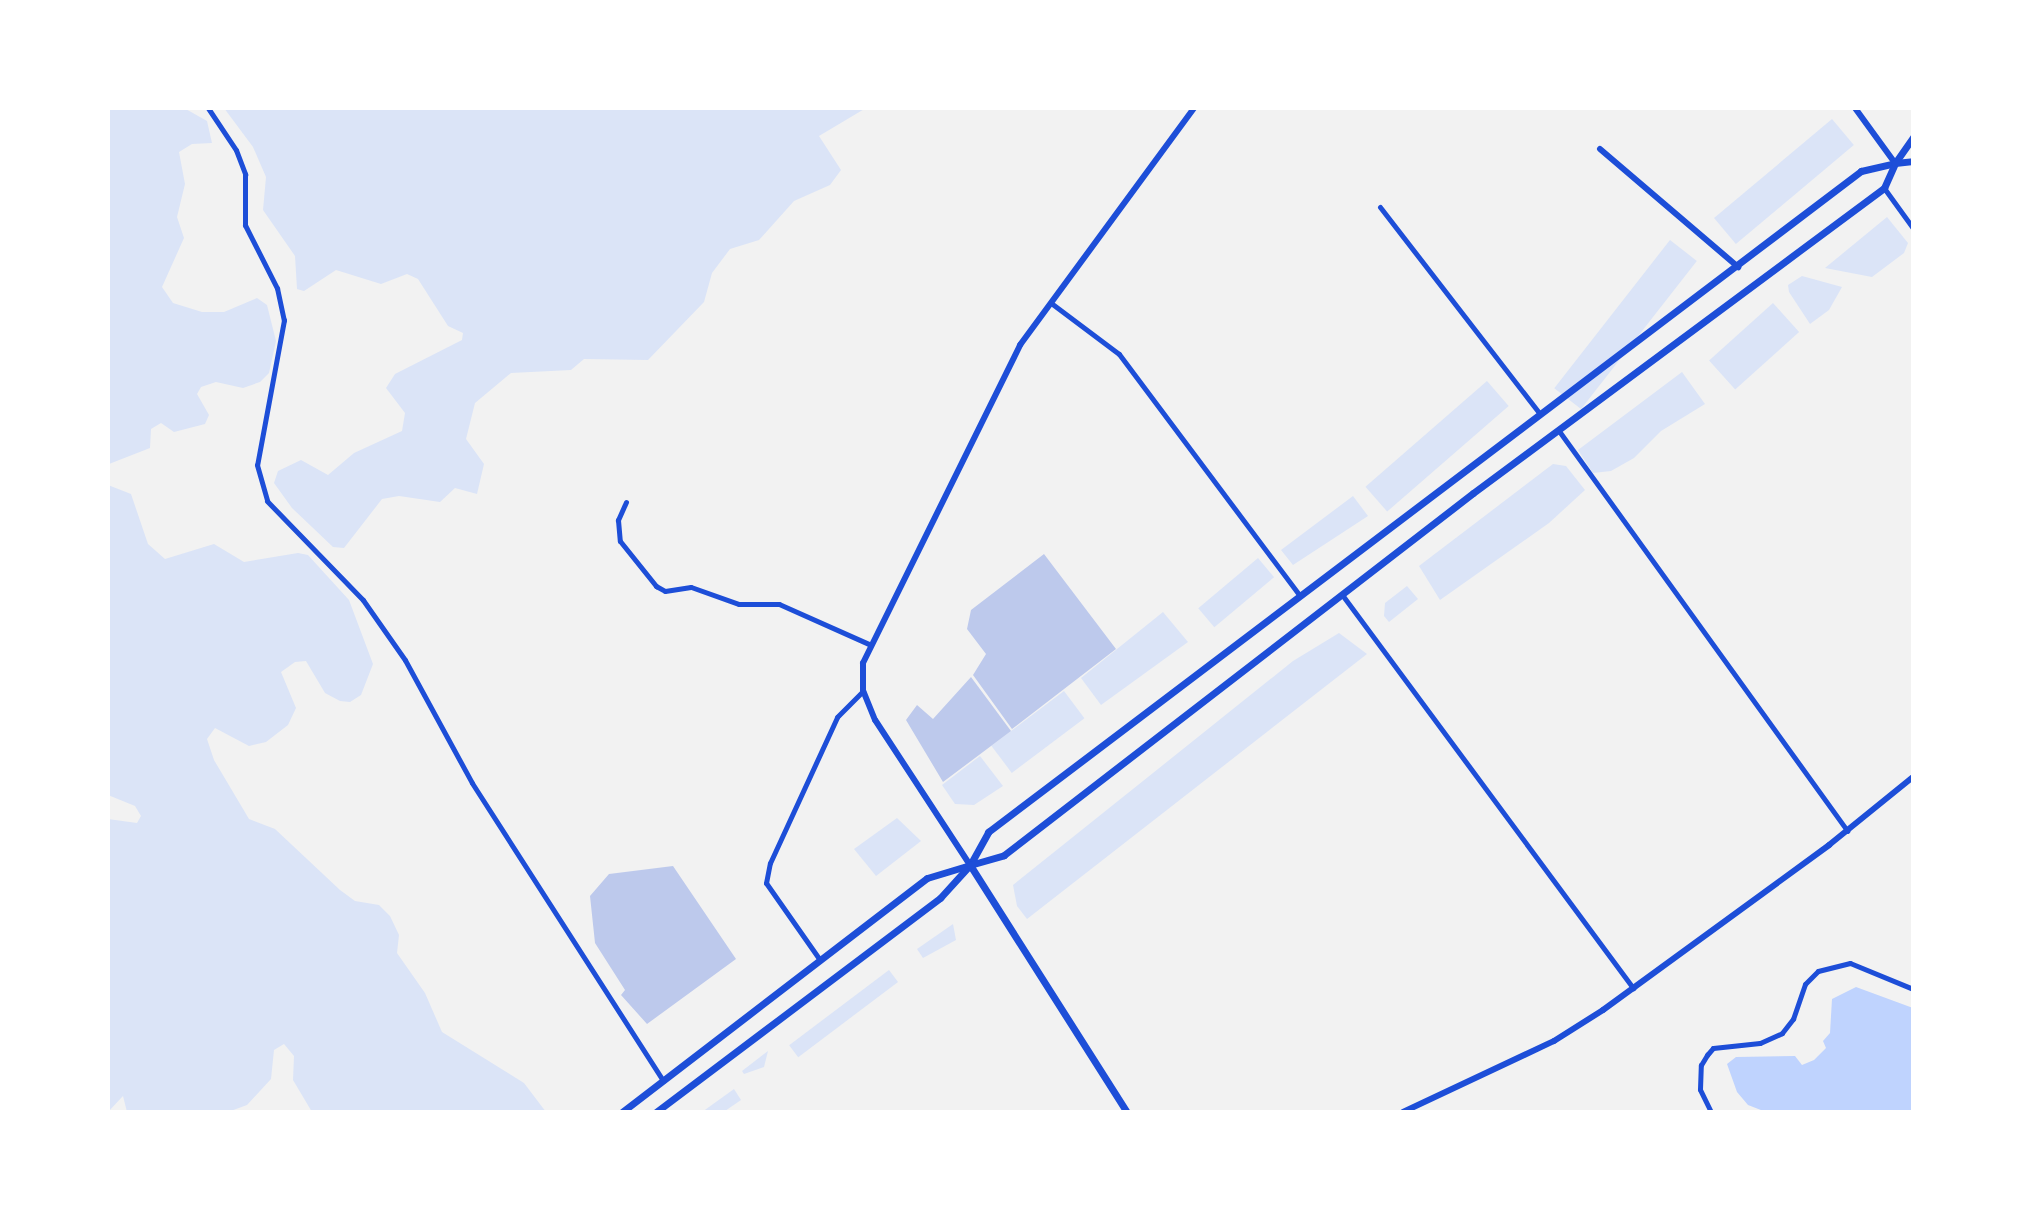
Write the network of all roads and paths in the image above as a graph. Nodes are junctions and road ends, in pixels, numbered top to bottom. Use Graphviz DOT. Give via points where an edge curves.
graph roads {
  1 [pos="208,108"];
  2 [pos="1855,108"];
  3 [pos="1191,109"];
  4 [pos="1913,137"];
  5 [pos="1600,149"];
  6 [pos="1913,161"];
  7 [pos="1895,163"];
  8 [pos="1884,188"];
  9 [pos="1380,207"];
  10 [pos="1913,228"];
  11 [pos="1738,267"];
  12 [pos="1050,302"];
  13 [pos="1540,414"];
  14 [pos="1559,431"];
  15 [pos="626,502"];
  16 [pos="1300,596"];
  17 [pos="1343,596"];
  18 [pos="869,644"];
  19 [pos="863,691"];
  20 [pos="1913,777"];
  21 [pos="1847,831"];
  22 [pos="970,865"];
  23 [pos="820,960"];
  24 [pos="1633,988"];
  25 [pos="1913,989"];
  26 [pos="663,1081"];
  27 [pos="622,1112"];
  28 [pos="656,1112"];
  29 [pos="1127,1112"];
  30 [pos="1403,1112"];
  31 [pos="1711,1112"];
  1 -- 26 [label="street" via="240,162 245,225 277,288 284,320 257,465 267,501 363,600 405,660 472,783"];
  2 -- 7 [label="street"];
  3 -- 12 [label="street"];
  4 -- 7 [label="main road"];
  5 -- 11 [label="street"];
  6 -- 7 [label="main road"];
  7 -- 8 [label="main road"];
  7 -- 11 [label="main road" via="1861,171"];
  8 -- 10 [label="street"];
  8 -- 14 [label="main road"];
  9 -- 13 [label="street"];
  11 -- 13 [label="main road"];
  12 -- 16 [label="street" via="1119,354"];
  12 -- 18 [label="street" via="1020,345"];
  13 -- 16 [label="main road"];
  14 -- 17 [label="main road"];
  14 -- 21 [label="street"];
  15 -- 18 [label="street" via="618,520 620,541 656,586 665,591 691,587 739,604 779,604"];
  16 -- 22 [label="main road" via="988,832"];
  17 -- 22 [label="main road" via="1004,855"];
  17 -- 24 [label="street"];
  18 -- 19 [label="street"];
  19 -- 22 [label="street" via="875,720"];
  19 -- 23 [label="street" via="837,717 770,863 766,883"];
  20 -- 21 [label="street"];
  21 -- 24 [label="street"];
  22 -- 23 [label="main road" via="927,878"];
  22 -- 28 [label="main road" via="940,898"];
  22 -- 29 [label="main road"];
  23 -- 26 [label="main road"];
  24 -- 30 [label="street" via="1554,1041"];
  25 -- 31 [label="street" via="1850,963 1818,971 1805,984 1793,1019 1782,1033 1760,1043 1713,1048 1707,1055 1700,1089"];
  26 -- 27 [label="main road"];
}
